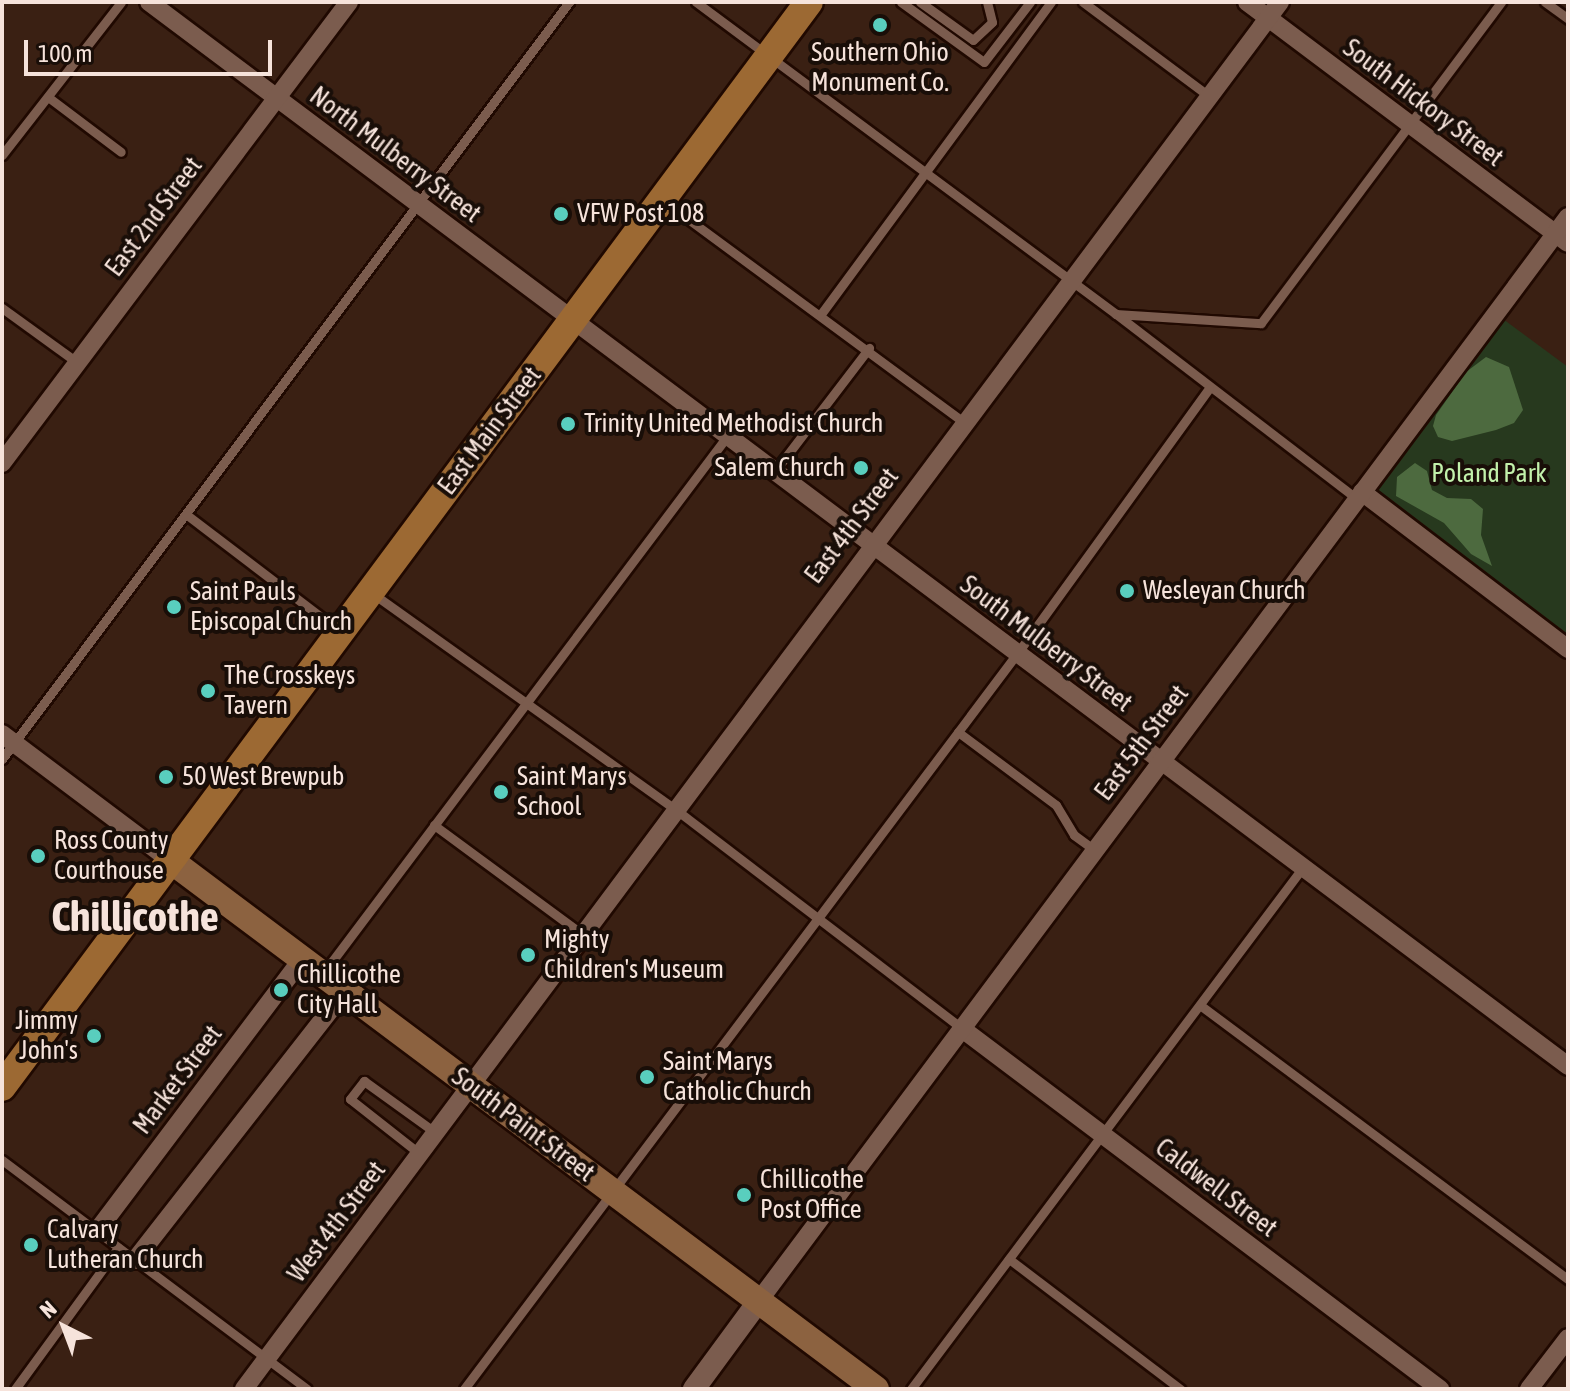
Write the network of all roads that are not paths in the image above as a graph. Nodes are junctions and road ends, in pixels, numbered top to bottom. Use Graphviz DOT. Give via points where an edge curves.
graph roads {
  1 [pos="121,2"];
  2 [pos="149,2"];
  3 [pos="349,2"];
  4 [pos="569,2"];
  5 [pos="696,2"];
  6 [pos="809,2"];
  7 [pos="901,2"];
  8 [pos="920,2"];
  9 [pos="987,2"];
  10 [pos="1030,2"];
  11 [pos="1051,2"];
  12 [pos="1083,2"];
  13 [pos="1247,2"];
  14 [pos="1280,2"];
  15 [pos="1501,2"];
  16 [pos="1545,2"];
  17 [pos="1268,18"];
  18 [pos="1568,19"];
  19 [pos="769,56"];
  20 [pos="48,97"];
  21 [pos="276,97"];
  22 [pos="1210,97"];
  23 [pos="1408,125"];
  24 [pos="121,152"];
  25 [pos="2,155"];
  26 [pos="924,174"];
  27 [pos="663,200"];
  28 [pos="418,205"];
  29 [pos="1568,217"];
  30 [pos="1562,239"];
  31 [pos="1069,283"];
  32 [pos="2,308"];
  33 [pos="821,314"];
  34 [pos="1116,314"];
  35 [pos="572,320"];
  36 [pos="869,348"];
  37 [pos="78,363"];
  38 [pos="1209,388"];
  39 [pos="962,421"];
  40 [pos="728,435"];
  41 [pos="2,463"];
  42 [pos="775,471"];
  43 [pos="1359,495"];
  44 [pos="187,515"];
  45 [pos="871,545"];
  46 [pos="370,591"];
  47 [pos="340,632"];
  48 [pos="1568,649"];
  49 [pos="1016,655"];
  50 [pos="526,703"];
  51 [pos="958,732"];
  52 [pos="8,738"];
  53 [pos="2,759"];
  54 [pos="1160,762"];
  55 [pos="675,809"];
  56 [pos="434,825"];
  57 [pos="1095,850"];
  58 [pos="170,860"];
  59 [pos="1304,866"];
  60 [pos="819,919"];
  61 [pos="583,935"];
  62 [pos="312,967"];
  63 [pos="345,991"];
  64 [pos="1200,1005"];
  65 [pos="961,1028"];
  66 [pos="1568,1066"];
  67 [pos="471,1086"];
  68 [pos="2,1087"];
  69 [pos="436,1133"];
  70 [pos="1102,1135"];
  71 [pos="420,1154"];
  72 [pos="2,1160"];
  73 [pos="613,1192"];
  74 [pos="97,1231"];
  75 [pos="118,1248"];
  76 [pos="1009,1259"];
  77 [pos="135,1260"];
  78 [pos="1568,1279"];
  79 [pos="758,1302"];
  80 [pos="1568,1338"];
  81 [pos="267,1359"];
  82 [pos="15,1389"];
  83 [pos="244,1389"];
  84 [pos="307,1389"];
  85 [pos="464,1389"];
  86 [pos="694,1389"];
  87 [pos="876,1389"];
  88 [pos="911,1389"];
  89 [pos="1180,1389"];
  90 [pos="1440,1389"];
  91 [pos="1529,1389"];
  1 -- 20 [label="lane"];
  2 -- 21 [label="street, North Mulberry Street"];
  3 -- 21 [label="street, East 2nd Street"];
  4 -- 28 [label="lane"];
  5 -- 19 [label="lane"];
  6 -- 19 [label="main road, East Main Street"];
  7 -- 10 [label="lane" via="984,62"];
  8 -- 9 [label="lane" via="973,40 992,22"];
  11 -- 26 [label="lane"];
  12 -- 22 [label="lane"];
  13 -- 17 [label="street, South Hickory Street"];
  14 -- 17 [label="street, East 4th Street"];
  15 -- 23 [label="lane"];
  16 -- 18 [label="lane"];
  17 -- 22 [label="street, East 4th Street"];
  17 -- 23 [label="street, South Hickory Street"];
  19 -- 26 [label="lane"];
  19 -- 27 [label="main road, East Main Street"];
  20 -- 24 [label="lane"];
  20 -- 25 [label="lane"];
  21 -- 28 [label="street, North Mulberry Street"];
  21 -- 37 [label="street, East 2nd Street"];
  22 -- 31 [label="street, East 4th Street"];
  23 -- 30 [label="street, South Hickory Street"];
  23 -- 34 [label="lane" via="1261,323"];
  26 -- 31 [label="lane"];
  26 -- 33 [label="lane"];
  27 -- 33 [label="lane"];
  27 -- 35 [label="main road, East Main Street"];
  28 -- 35 [label="street, North Mulberry Street"];
  28 -- 44 [label="lane"];
  29 -- 30 [label="street, East 5th Street"];
  30 -- 43 [label="street, East 5th Street"];
  31 -- 34 [label="lane"];
  31 -- 39 [label="street, East 4th Street"];
  32 -- 37 [label="lane"];
  33 -- 36 [label="lane"];
  34 -- 38 [label="lane"];
  35 -- 40 [label="street, South Mulberry Street"];
  35 -- 46 [label="main road, East Main Street"];
  36 -- 39 [label="lane"];
  36 -- 42 [label="lane"];
  37 -- 41 [label="street, East 2nd Street"];
  38 -- 43 [label="lane"];
  38 -- 49 [label="lane"];
  39 -- 45 [label="street, East 4th Street"];
  40 -- 42 [label="street, South Mulberry Street"];
  40 -- 50 [label="lane"];
  42 -- 45 [label="street, South Mulberry Street"];
  43 -- 48 [label="street"];
  43 -- 54 [label="street, East 5th Street"];
  44 -- 47 [label="lane"];
  44 -- 52 [label="lane"];
  45 -- 49 [label="street, South Mulberry Street"];
  45 -- 55 [label="street, East 4th Street"];
  46 -- 47 [label="main road, East Main Street"];
  46 -- 50 [label="lane"];
  47 -- 58 [label="main road, East Main Street"];
  49 -- 51 [label="lane"];
  49 -- 54 [label="street, South Mulberry Street"];
  50 -- 55 [label="lane"];
  50 -- 56 [label="lane"];
  51 -- 57 [label="lane" via="1056,805 1074,835"];
  51 -- 60 [label="lane"];
  52 -- 53 [label="lane"];
  52 -- 58 [label="street"];
  54 -- 57 [label="street, East 5th Street"];
  54 -- 59 [label="street, South Mulberry Street"];
  55 -- 60 [label="lane"];
  55 -- 61 [label="street, East 4th Street"];
  56 -- 61 [label="lane"];
  56 -- 62 [label="lane"];
  57 -- 65 [label="street, East 5th Street"];
  58 -- 62 [label="main road, South Paint Street"];
  58 -- 68 [label="main road, East Main Street"];
  59 -- 64 [label="lane"];
  59 -- 66 [label="street, South Mulberry Street"];
  60 -- 65 [label="lane"];
  60 -- 73 [label="lane"];
  61 -- 67 [label="street, East 4th Street"];
  62 -- 63 [label="main road, South Paint Street"];
  62 -- 74 [label="street, Market Street"];
  63 -- 67 [label="main road, South Paint Street"];
  63 -- 77 [label="street"];
  64 -- 70 [label="lane"];
  64 -- 78 [label="lane"];
  65 -- 70 [label="street, Caldwell Street"];
  65 -- 79 [label="street, East 5th Street"];
  67 -- 69 [label="street, West 4th Street"];
  67 -- 73 [label="main road, South Paint Street"];
  69 -- 71 [label="street, West 4th Street"];
  69 -- 71 [label="lane" via="364,1081 350,1099"];
  70 -- 76 [label="lane"];
  70 -- 90 [label="street, Caldwell Street"];
  71 -- 81 [label="street, West 4th Street"];
  72 -- 74 [label="lane"];
  73 -- 79 [label="main road, South Paint Street"];
  73 -- 85 [label="lane"];
  74 -- 75 [label="lane"];
  75 -- 77 [label="lane"];
  75 -- 82 [label="lane"];
  76 -- 88 [label="lane"];
  76 -- 89 [label="lane"];
  77 -- 81 [label="lane"];
  79 -- 86 [label="street"];
  79 -- 87 [label="main road, South Paint Street"];
  80 -- 91 [label="street"];
  81 -- 83 [label="street, West 4th Street"];
  81 -- 84 [label="lane"];
}
